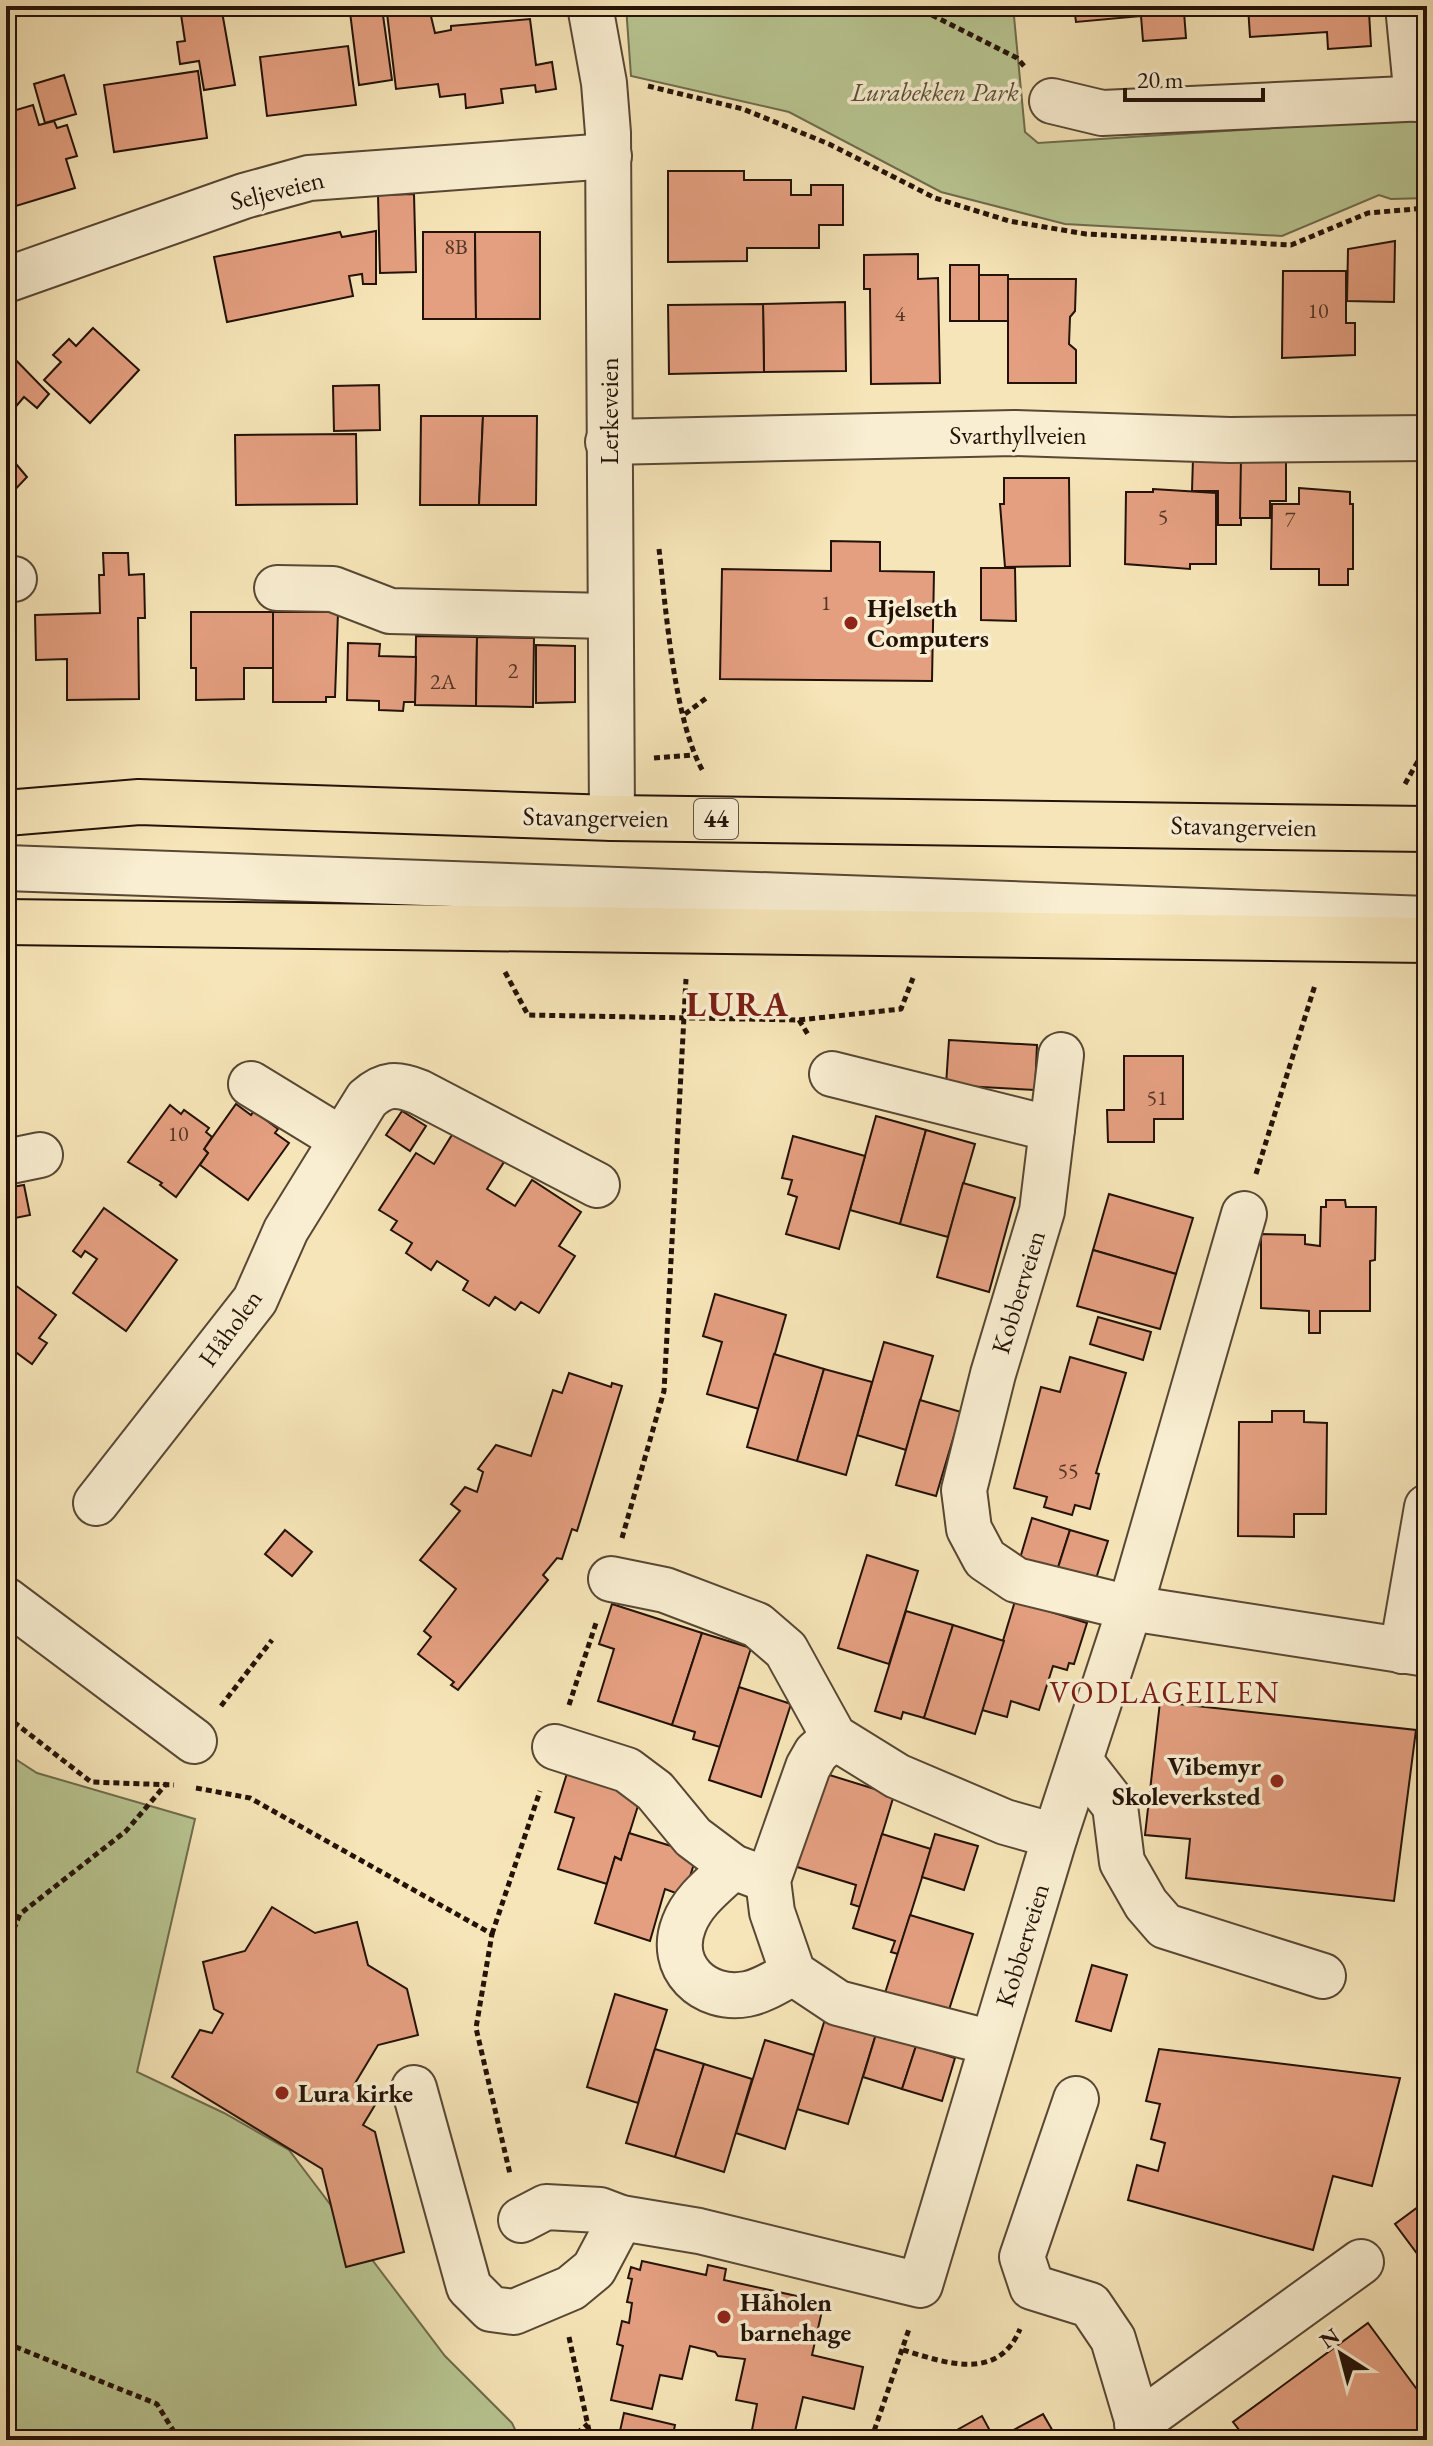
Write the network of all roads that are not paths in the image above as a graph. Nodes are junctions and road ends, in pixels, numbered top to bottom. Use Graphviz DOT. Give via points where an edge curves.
graph roads {
  1 [pos="590,6"];
  2 [pos="1408,6"];
  3 [pos="1422,99"];
  4 [pos="1052,101"];
  5 [pos="609,156"];
  6 [pos="6,280"];
  7 [pos="1427,438"];
  8 [pos="608,442"];
  9 [pos="277,588"];
  10 [pos="609,616"];
  11 [pos="6,813"];
  12 [pos="612,818"];
  13 [pos="1427,829"];
  14 [pos="6,868"];
  15 [pos="1427,919"];
  16 [pos="6,922"];
  17 [pos="1427,940"];
  18 [pos="1061,1055"];
  19 [pos="832,1074"];
  20 [pos="251,1084"];
  21 [pos="1052,1129"];
  22 [pos="341,1139"];
  23 [pos="597,1185"];
  24 [pos="1244,1214"];
  25 [pos="96,1503"];
  26 [pos="1427,1507"];
  27 [pos="611,1579"];
  28 [pos="6,1600"];
  29 [pos="1130,1608"];
  30 [pos="1415,1652"];
  31 [pos="834,1737"];
  32 [pos="194,1741"];
  33 [pos="555,1747"];
  34 [pos="1080,1761"];
  35 [pos="1055,1836"];
  36 [pos="750,1874"];
  37 [pos="793,1973"];
  38 [pos="1323,1976"];
  39 [pos="992,2043"];
  40 [pos="414,2088"];
  41 [pos="1076,2099"];
  42 [pos="621,2218"];
  43 [pos="521,2220"];
  44 [pos="1361,2262"];
  45 [pos="1140,2432"];
  1 -- 5 [label="street, Lerkeveien" via="604,83"];
  2 -- 3 [label="street"];
  3 -- 4 [label="street" via="1102,113"];
  5 -- 6 [label="street, Seljeveien" via="309,178"];
  5 -- 8 [label="street, Lerkeveien"];
  7 -- 8 [label="street, Svarthyllveien" via="1230,440 1014,433"];
  8 -- 10 [label="street, Lerkeveien"];
  9 -- 10 [label="street" via="333,589 390,611"];
  10 -- 12 [label="street, Lerkeveien"];
  11 -- 12 [label="main road, Stavangerveien / 44" via="139,802"];
  12 -- 13 [label="main road, Stavangerveien / 44"];
  14 -- 15 [label="street"];
  16 -- 17 [label="main road"];
  18 -- 21 [label="street, Kobberveien"];
  19 -- 21 [label="street"];
  20 -- 22 [label="street"];
  21 -- 29 [label="street, Kobberveien" via="1042,1211 964,1490 969,1529 985,1559 1016,1580"];
  22 -- 23 [label="street, Håholen" via="380,1087 402,1085"];
  22 -- 25 [label="street, Håholen" via="286,1230 255,1300"];
  24 -- 29 [label="street, Kobberveien"];
  26 -- 30 [label="street"];
  27 -- 31 [label="street" via="665,1590 771,1634 786,1650"];
  28 -- 32 [label="street"];
  29 -- 30 [label="street, Kobberveien"];
  29 -- 34 [label="street, Kobberveien"];
  31 -- 35 [label="street" via="897,1776 1005,1822"];
  31 -- 36 [label="street" via="808,1767"];
  33 -- 36 [label="street" via="627,1770 693,1837"];
  34 -- 35 [label="street, Kobberveien"];
  34 -- 38 [label="street" via="1115,1806 1122,1862 1165,1926"];
  35 -- 39 [label="street, Kobberveien"];
  36 -- 37 [label="street" via="772,1912"];
  36 -- 37 [label="street" via="695,1904 678,1942 679,1959 704,1988 724,1996 750,1994"];
  37 -- 39 [label="street" via="838,2003"];
  39 -- 42 [label="street, Kobberveien" via="920,2285 699,2231"];
  40 -- 42 [label="street" via="469,2287 491,2309 514,2312 571,2288 594,2269"];
  41 -- 45 [label="street" via="1022,2257 1032,2287 1090,2305 1113,2339"];
  42 -- 43 [label="street" via="560,2206 531,2212"];
  44 -- 45 [label="street"];
}
